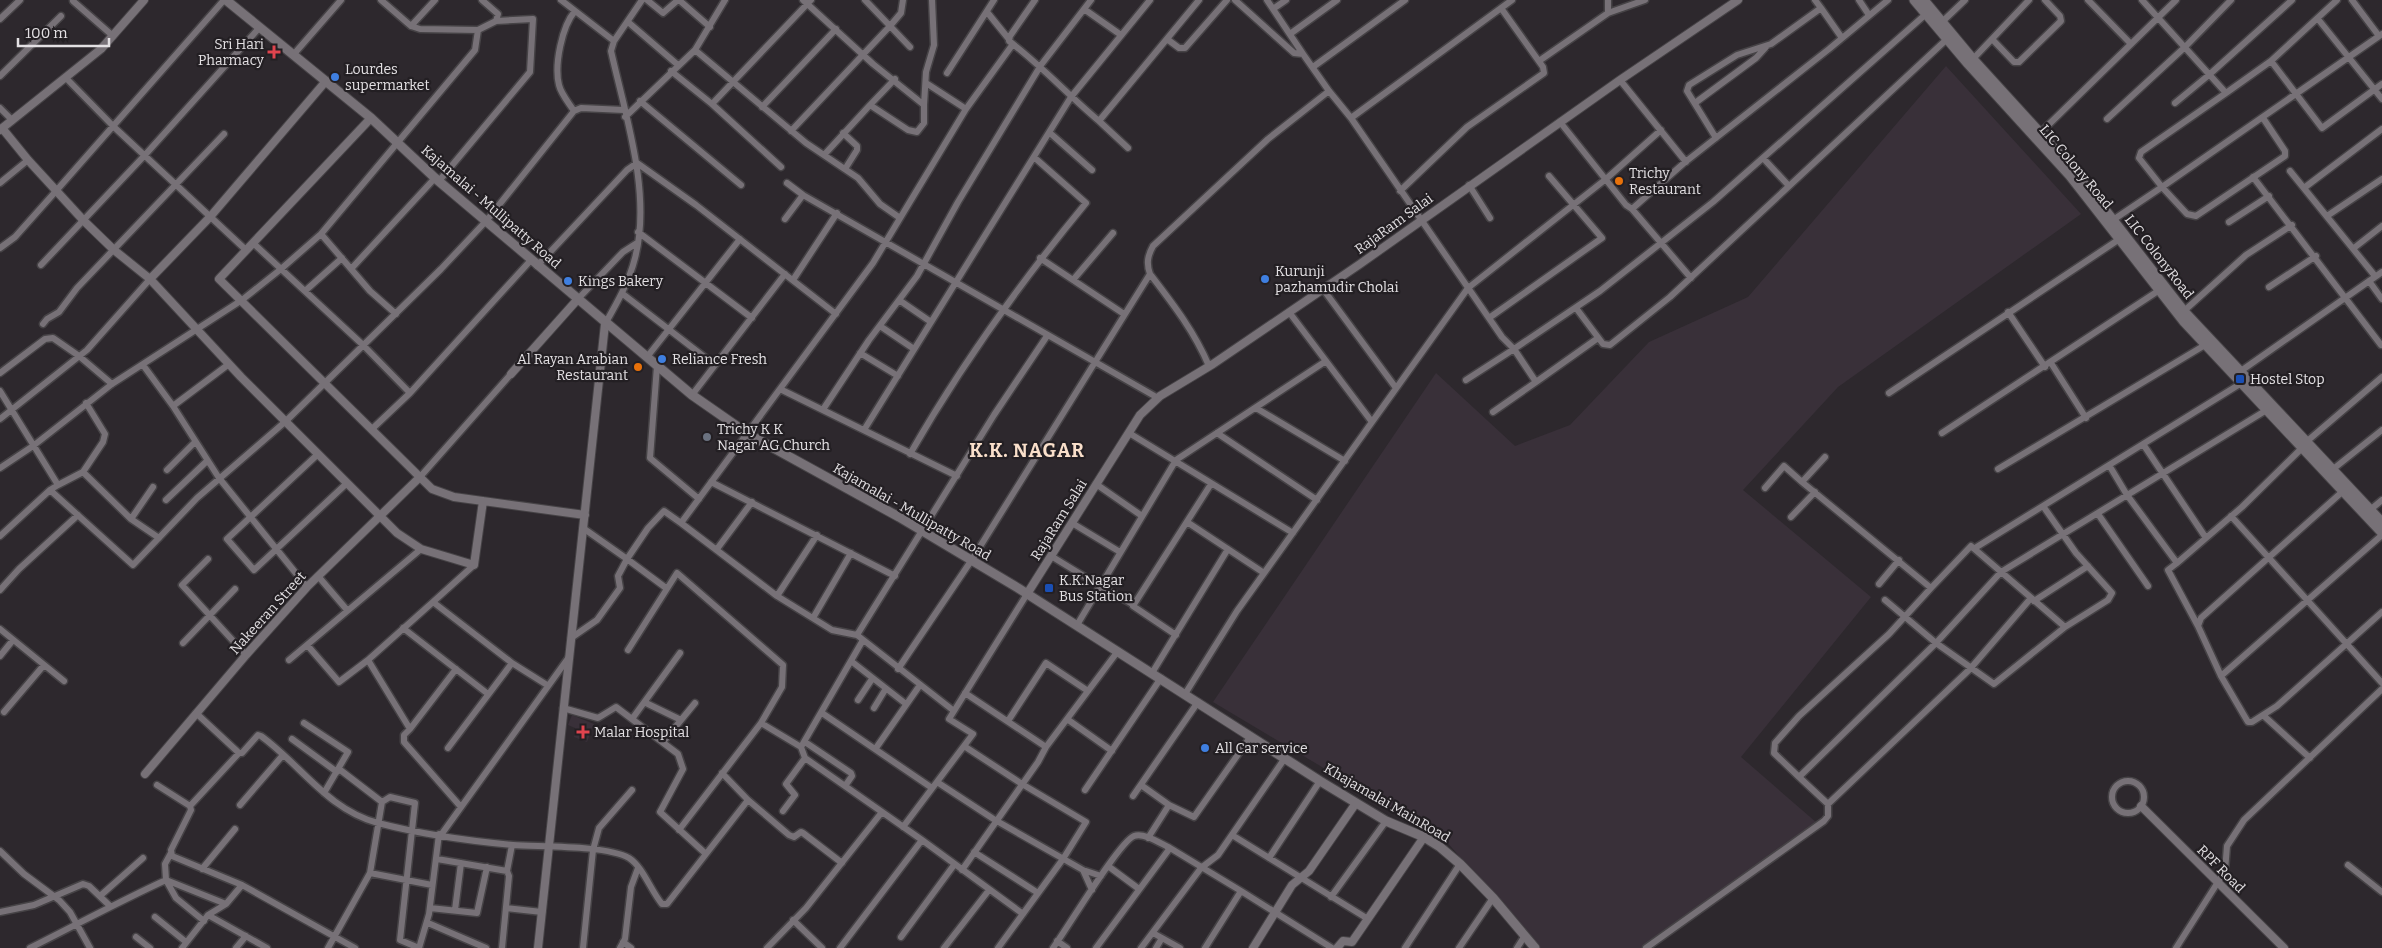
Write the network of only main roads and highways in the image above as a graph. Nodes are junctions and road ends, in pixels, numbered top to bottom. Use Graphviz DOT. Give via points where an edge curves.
graph roads {
  1 [pos="225,0"];
  2 [pos="1914,0"];
  3 [pos="1924,0"];
  4 [pos="1945,31"];
  5 [pos="2037,136"];
  6 [pos="2109,222"];
  7 [pos="2162,292"];
  8 [pos="2236,374"];
  9 [pos="2303,446"];
  10 [pos="2340,486"];
  11 [pos="2382,522"];
  12 [pos="2382,534"];
  13 [pos="1027,594"];
  14 [pos="1535,948"];
  1 -- 13 [label="main road, Kajamalai - Mullipatty Road" via="371,118 437,180 692,395 748,434 923,530"];
  2 -- 4 [label="main road, LIC Colony Road"];
  3 -- 4 [label="main road, LIC ColonyRoad"];
  4 -- 5 [label="main road, LIC Colony Road"];
  4 -- 5 [label="main road, LIC ColonyRoad" via="1973,59"];
  5 -- 6 [label="main road, LIC ColonyRoad"];
  6 -- 7 [label="main road, LIC ColonyRoad"];
  6 -- 7 [label="main road, LIC Colony Road" via="2118,240"];
  7 -- 8 [label="main road, LIC Colony Road" via="2205,345"];
  7 -- 8 [label="main road, LIC ColonyRoad" via="2184,311"];
  8 -- 9 [label="main road, LIC ColonyRoad"];
  8 -- 9 [label="main road, LIC ColonyRoad" via="2240,384 2265,411"];
  9 -- 10 [label="main road, LIC ColonyRoad"];
  9 -- 10 [label="main road, LIC ColonyRoad" via="2332,470"];
  10 -- 11 [label="main road, LIC ColonyRoad"];
  10 -- 12 [label="main road, LIC ColonyRoad"];
  13 -- 14 [label="main road, Khajamalai MainRoad" via="1320,781 1386,821 1424,837 1460,864"];
}
